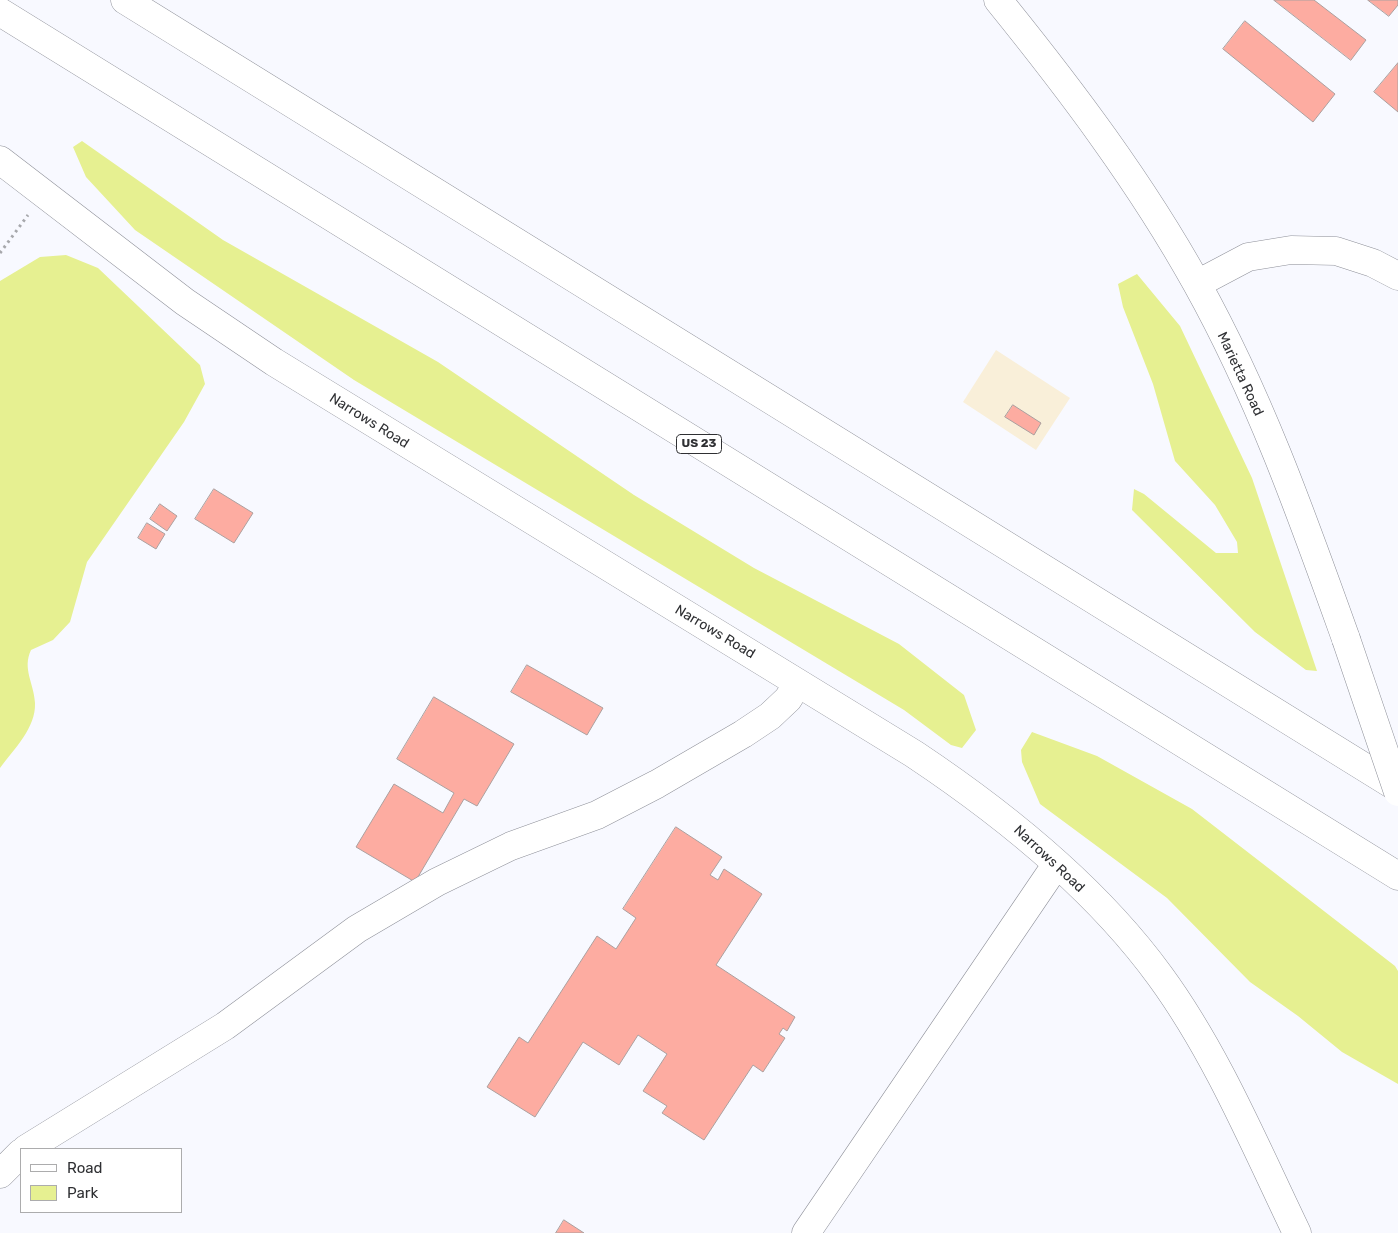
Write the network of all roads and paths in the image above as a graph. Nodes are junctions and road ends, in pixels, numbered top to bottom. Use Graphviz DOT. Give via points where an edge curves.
graph roads {
  1 [pos="125,0"];
  2 [pos="998,0"];
  3 [pos="0,12"];
  4 [pos="0,160"];
  5 [pos="43,194"];
  6 [pos="0,253"];
  7 [pos="1398,276"];
  8 [pos="1197,284"];
  9 [pos="798,683"];
  10 [pos="1398,788"];
  11 [pos="1398,792"];
  12 [pos="1056,865"];
  13 [pos="1398,876"];
  14 [pos="28,1148"];
  15 [pos="20,1154"];
  16 [pos="0,1174"];
  17 [pos="806,1233"];
  18 [pos="1297,1233"];
  1 -- 10 [label="main road"];
  2 -- 8 [label="main road, Marietta Road" via="1143,195"];
  3 -- 13 [label="main road, US 23"];
  4 -- 5 [label="main road, Narrows Road"];
  5 -- 6 [label="path"];
  5 -- 9 [label="main road, Narrows Road" via="185,302 274,362"];
  7 -- 8 [label="main road" via="1373,263 1336,251 1291,250 1248,257"];
  8 -- 11 [label="main road, Marietta Road, bridge" via="1247,385 1296,500"];
  9 -- 12 [label="main road, Narrows Road" via="970,791"];
  9 -- 14 [label="main road" via="788,699 770,716 657,784 596,815 511,846 436,882 356,929 225,1026"];
  12 -- 17 [label="main road"];
  12 -- 18 [label="main road, Narrows Road" via="1111,916 1160,976 1187,1017"];
  15 -- 16 [label="main road"];
}
